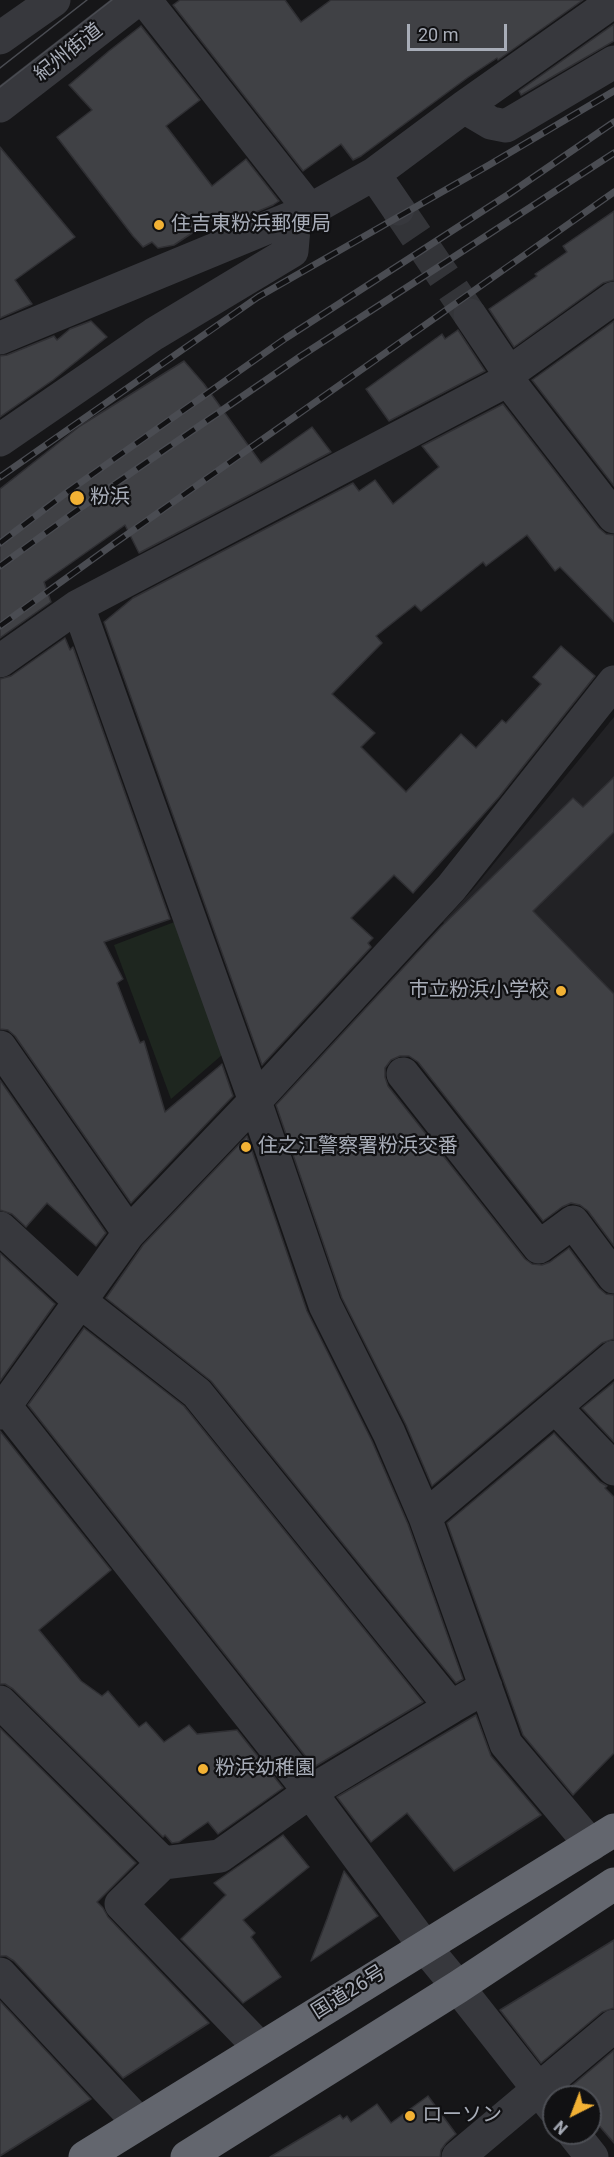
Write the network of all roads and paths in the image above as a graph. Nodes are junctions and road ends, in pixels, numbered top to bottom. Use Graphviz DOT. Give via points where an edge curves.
graph roads {
  1 [pos="54,0"];
  2 [pos="137,0"];
  3 [pos="145,0"];
  4 [pos="614,1"];
  5 [pos="0,39"];
  6 [pos="614,63"];
  7 [pos="32,81"];
  8 [pos="0,106"];
  9 [pos="464,107"];
  10 [pos="374,174"];
  11 [pos="398,209"];
  12 [pos="302,213"];
  13 [pos="614,298"];
  14 [pos="470,315"];
  15 [pos="0,338"];
  16 [pos="508,377"];
  17 [pos="0,440"];
  18 [pos="614,517"];
  19 [pos="78,606"];
  20 [pos="0,661"];
  21 [pos="614,682"];
  22 [pos="0,1047"];
  23 [pos="403,1074"];
  24 [pos="255,1101"];
  25 [pos="0,1228"];
  26 [pos="129,1233"];
  27 [pos="614,1277"];
  28 [pos="81,1302"];
  29 [pos="614,1357"];
  30 [pos="6,1394"];
  31 [pos="556,1408"];
  32 [pos="614,1469"];
  33 [pos="424,1517"];
  34 [pos="486,1687"];
  35 [pos="0,1702"];
  36 [pos="451,1707"];
  37 [pos="310,1792"];
  38 [pos="602,1838"];
  39 [pos="163,1863"];
  40 [pos="614,1884"];
  41 [pos="425,1947"];
  42 [pos="0,1974"];
  43 [pos="458,1987"];
  44 [pos="614,2026"];
  45 [pos="260,2048"];
  46 [pos="559,2085"];
  47 [pos="542,2094"];
  48 [pos="542,2102"];
  49 [pos="139,2123"];
  50 [pos="582,2145"];
  51 [pos="85,2157"];
  52 [pos="186,2157"];
  53 [pos="458,2157"];
  54 [pos="592,2157"];
  1 -- 5 [label="street"];
  2 -- 7 [label="street, 紀州街道"];
  3 -- 12 [label="street"];
  4 -- 9 [label="street"];
  5 -- 7 [label="street"];
  6 -- 9 [label="street" via="506,126 491,123"];
  7 -- 8 [label="street, 紀州街道"];
  9 -- 10 [label="street"];
  10 -- 11 [label="street"];
  10 -- 12 [label="street"];
  12 -- 15 [label="street"];
  12 -- 17 [label="street" via="292,250 154,334"];
  13 -- 16 [label="street"];
  14 -- 16 [label="street"];
  16 -- 18 [label="street"];
  16 -- 19 [label="street"];
  19 -- 20 [label="street"];
  19 -- 24 [label="street"];
  21 -- 24 [label="street" via="451,888"];
  22 -- 26 [label="street"];
  23 -- 27 [label="street" via="539,1247 573,1222"];
  24 -- 26 [label="street"];
  24 -- 33 [label="street" via="325,1305 389,1433"];
  25 -- 28 [label="street"];
  26 -- 28 [label="street"];
  28 -- 30 [label="street"];
  28 -- 36 [label="street" via="197,1393"];
  29 -- 31 [label="street"];
  30 -- 37 [label="street"];
  31 -- 32 [label="street"];
  31 -- 33 [label="street"];
  33 -- 34 [label="street"];
  34 -- 36 [label="street"];
  34 -- 38 [label="street" via="506,1744"];
  35 -- 39 [label="street"];
  36 -- 37 [label="street"];
  37 -- 39 [label="street" via="220,1856"];
  37 -- 41 [label="street"];
  38 -- 41 [label="highway, 国道26号"];
  39 -- 45 [label="street" via="121,1904"];
  40 -- 43 [label="highway"];
  41 -- 43 [label="street"];
  41 -- 45 [label="highway, 国道26号"];
  42 -- 49 [label="street"];
  43 -- 47 [label="street"];
  43 -- 52 [label="highway"];
  44 -- 46 [label="street"];
  45 -- 49 [label="highway, 国道26号"];
  48 -- 53 [label="street"];
  49 -- 51 [label="highway, 国道26号"];
  50 -- 54 [label="street"];
}
